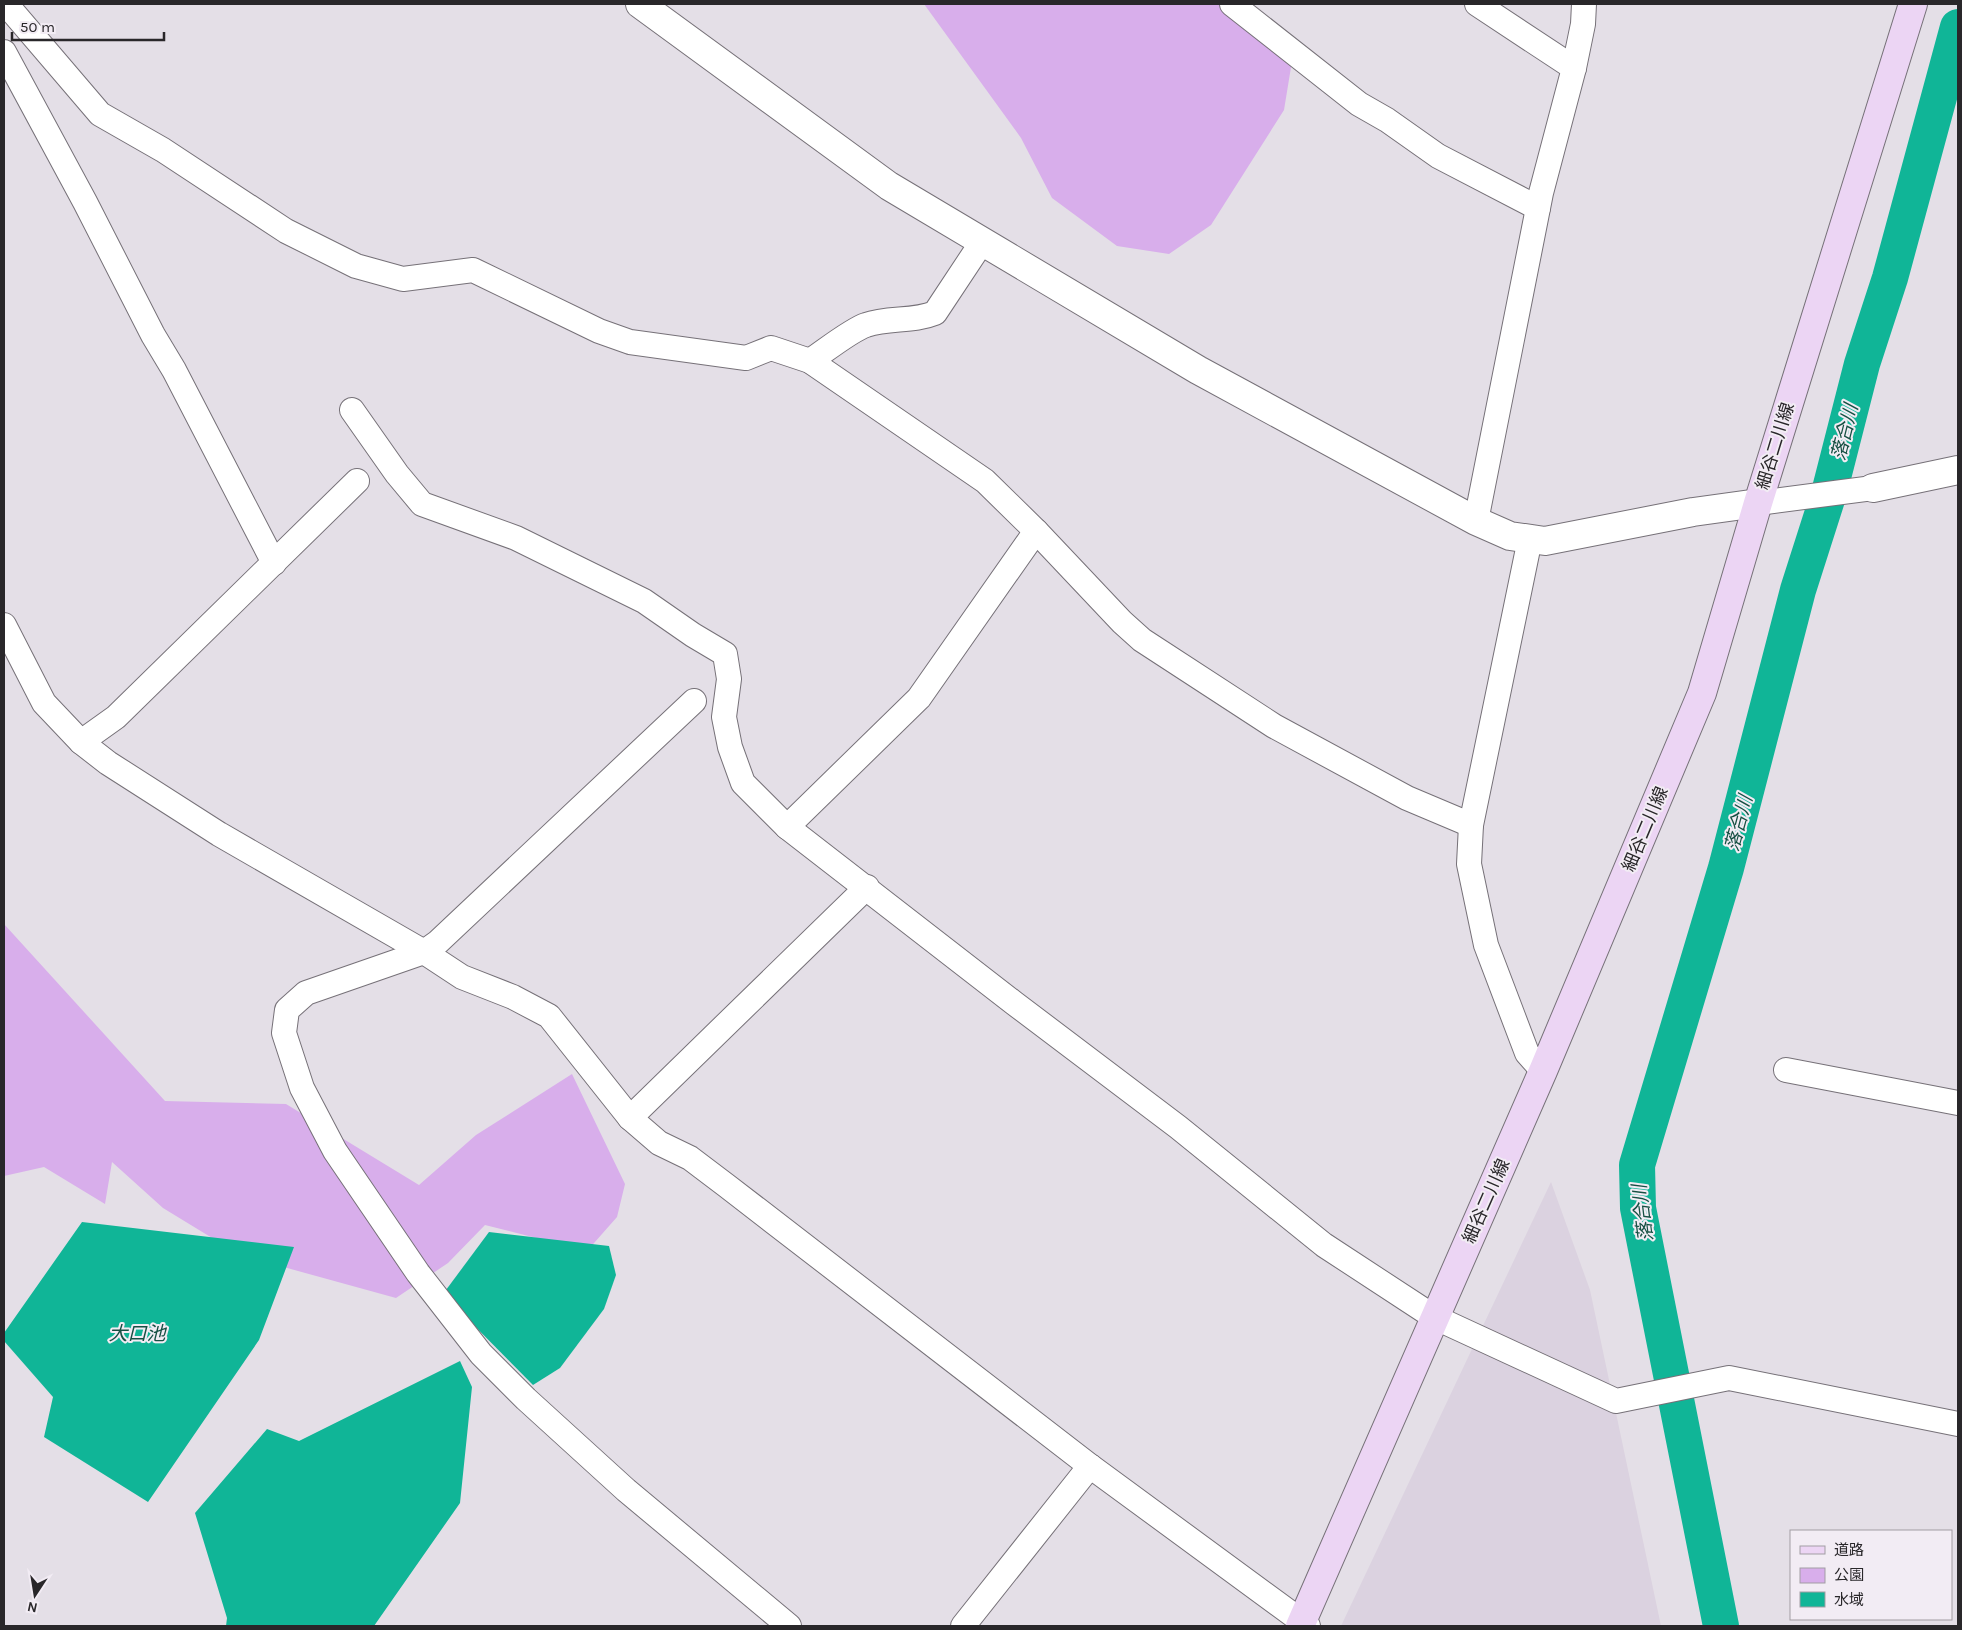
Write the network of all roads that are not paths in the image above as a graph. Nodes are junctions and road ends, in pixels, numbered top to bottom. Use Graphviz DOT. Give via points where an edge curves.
graph roads {
  1 [pos="6,4"];
  2 [pos="640,4"];
  3 [pos="1232,4"];
  4 [pos="1477,4"];
  5 [pos="1584,4"];
  6 [pos="1906,5"];
  7 [pos="4,52"];
  8 [pos="1574,68"];
  9 [pos="1538,208"];
  10 [pos="982,242"];
  11 [pos="810,361"];
  12 [pos="352,410"];
  13 [pos="1958,470"];
  14 [pos="357,481"];
  15 [pos="1873,488"];
  16 [pos="1771,501"];
  17 [pos="1476,521"];
  18 [pos="1036,532"];
  19 [pos="1530,539"];
  20 [pos="274,563"];
  21 [pos="4,625"];
  22 [pos="694,701"];
  23 [pos="81,742"];
  24 [pos="1471,825"];
  25 [pos="787,827"];
  26 [pos="867,887"];
  27 [pos="424,952"];
  28 [pos="1786,1070"];
  29 [pos="1543,1071"];
  30 [pos="1958,1103"];
  31 [pos="630,1118"];
  32 [pos="1434,1317"];
  33 [pos="1958,1424"];
  34 [pos="1090,1466"];
  35 [pos="1304,1625"];
  36 [pos="789,1626"];
  37 [pos="963,1626"];
  1 -- 11 [label="street" via="100,114 163,150 286,230 356,266 403,279 473,270 599,331 630,342 746,358 772,348"];
  2 -- 10 [label="street" via="889,186"];
  3 -- 9 [label="street" via="1359,104 1438,156"];
  4 -- 8 [label="street"];
  5 -- 8 [label="street"];
  6 -- 16 [label="main road, 細谷二川線"];
  7 -- 20 [label="street"];
  8 -- 9 [label="street"];
  9 -- 17 [label="street"];
  10 -- 11 [label="street" via="935,313 922,318 864,325"];
  10 -- 17 [label="street" via="1198,370"];
  11 -- 18 [label="street" via="985,481"];
  12 -- 25 [label="street" via="422,504 516,538 644,600 725,654 729,679 724,717 730,747 743,783"];
  13 -- 15 [label="street"];
  14 -- 20 [label="street"];
  15 -- 16 [label="street"];
  16 -- 19 [label="street" via="1546,540"];
  16 -- 29 [label="main road, 細谷二川線" via="1702,693"];
  17 -- 19 [label="street" via="1510,536"];
  18 -- 24 [label="street" via="1142,640 1274,726 1407,798"];
  18 -- 25 [label="street" via="919,698"];
  19 -- 24 [label="street"];
  20 -- 23 [label="street" via="116,717"];
  21 -- 23 [label="street" via="44,703"];
  22 -- 27 [label="street"];
  23 -- 27 [label="street" via="219,834"];
  24 -- 29 [label="street" via="1469,864 1486,945 1527,1053"];
  25 -- 26 [label="street"];
  26 -- 31 [label="street"];
  26 -- 32 [label="street" via="1178,1127 1324,1245"];
  27 -- 31 [label="street" via="462,977 513,997 549,1016"];
  27 -- 36 [label="street" via="306,993 287,1010 284,1033 302,1088 335,1151 418,1273 481,1354 626,1490"];
  28 -- 30 [label="street"];
  29 -- 32 [label="main road, 細谷二川線"];
  31 -- 34 [label="street" via="659,1142 690,1158"];
  32 -- 33 [label="street" via="1616,1401 1729,1378"];
  32 -- 35 [label="main road, 細谷二川線"];
  34 -- 35 [label="street"];
  34 -- 37 [label="street"];
}
